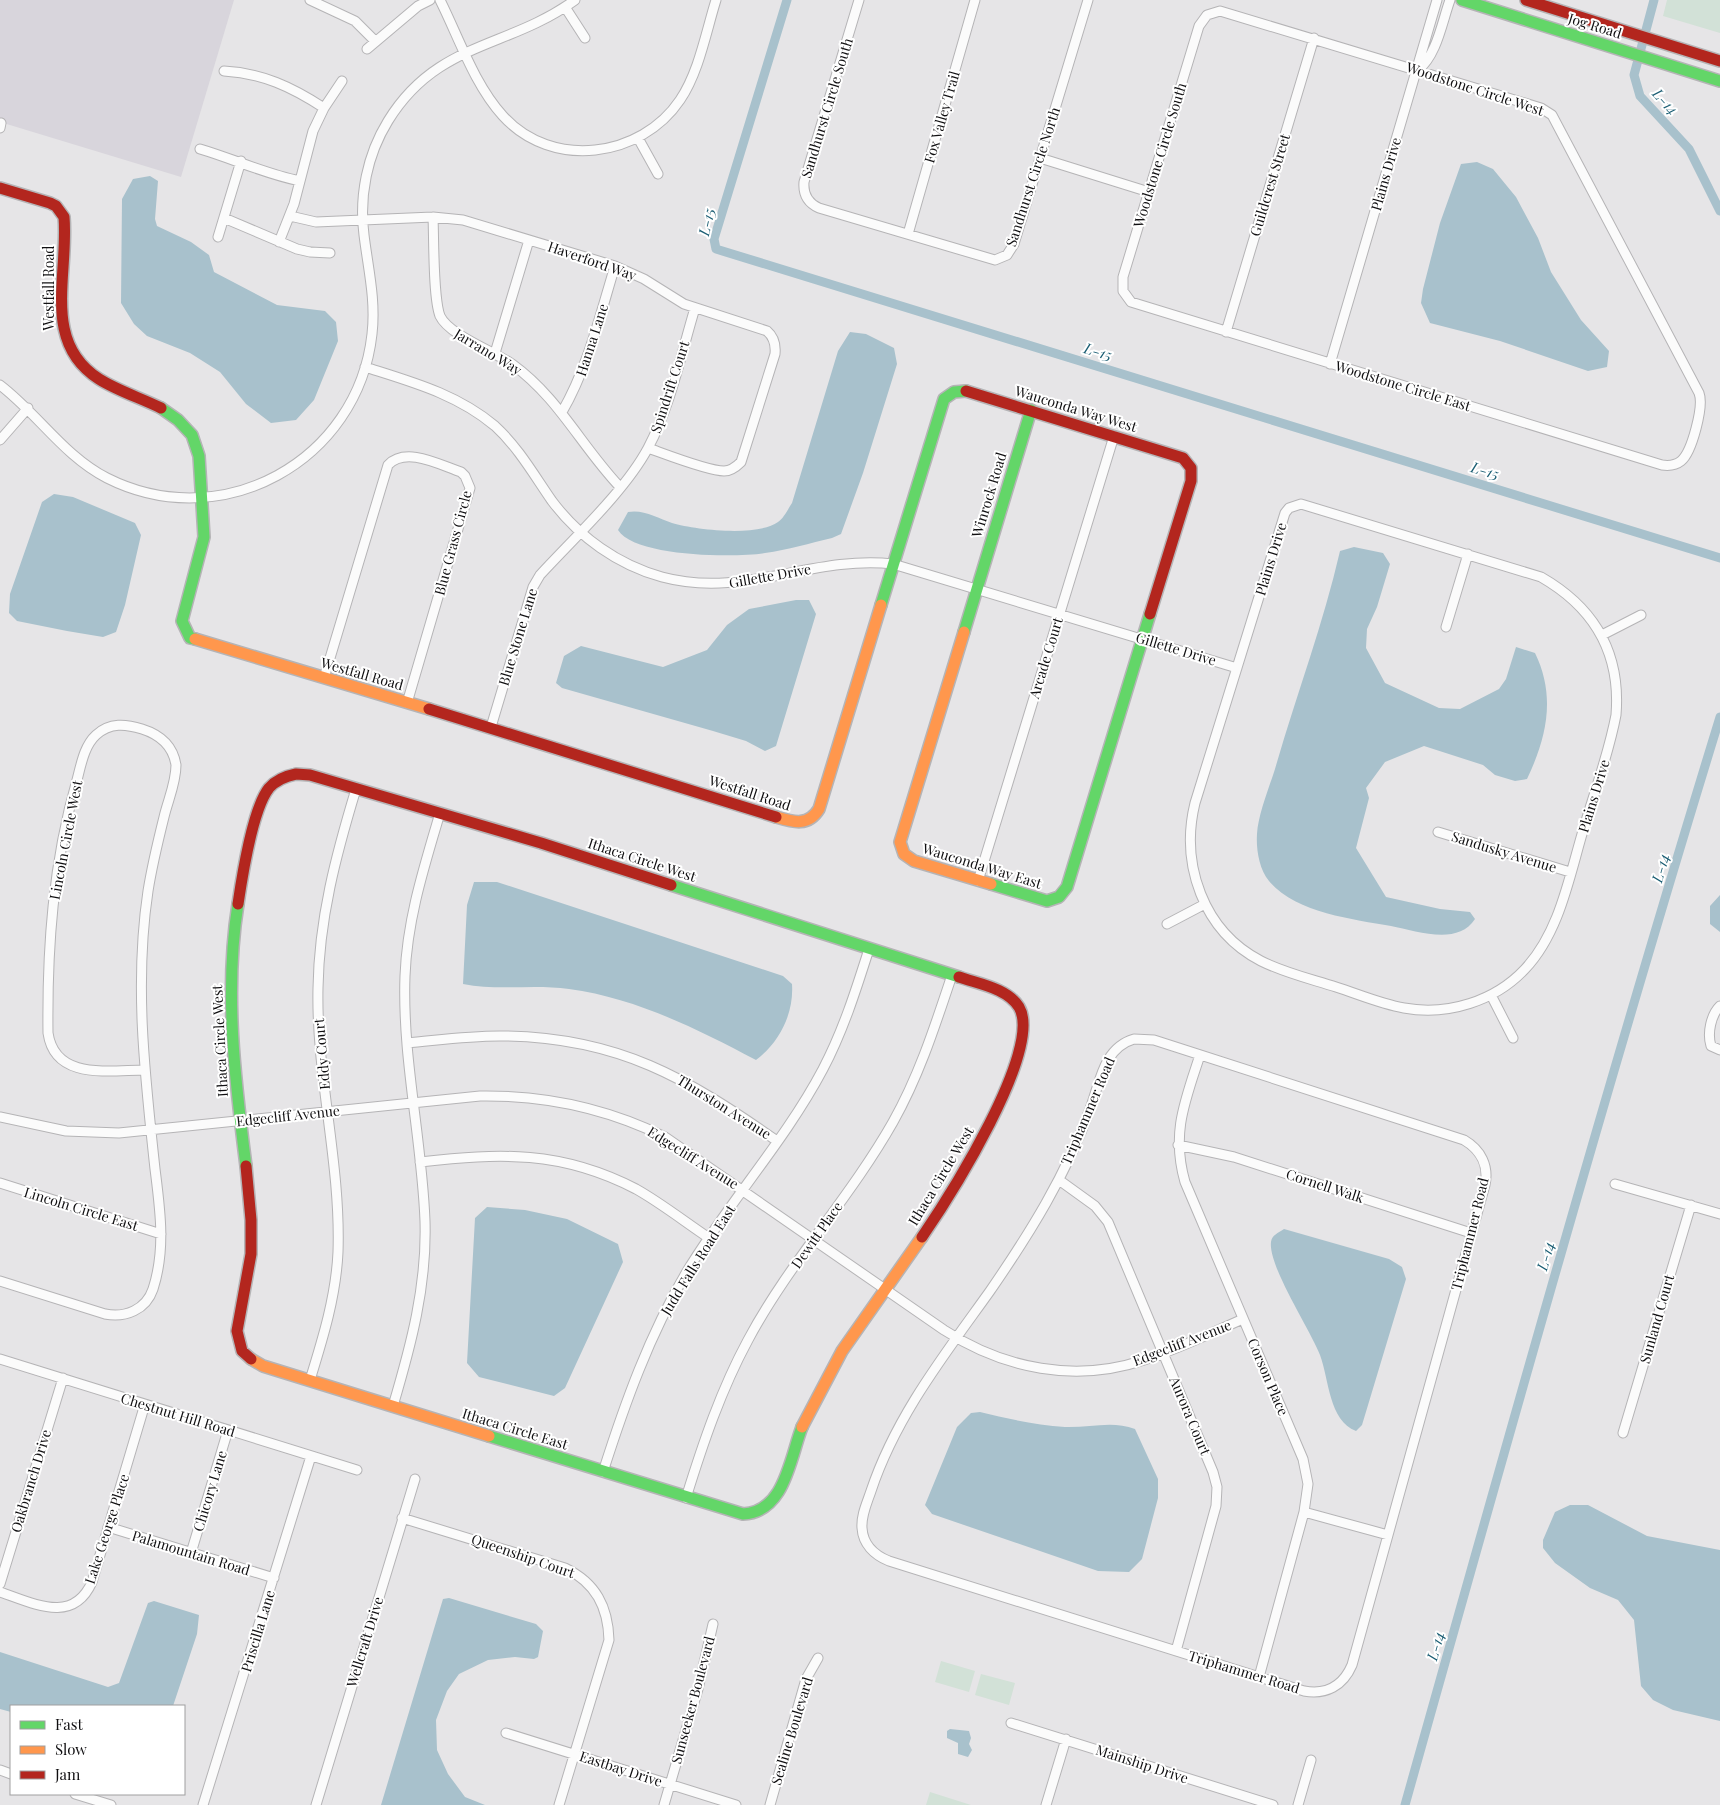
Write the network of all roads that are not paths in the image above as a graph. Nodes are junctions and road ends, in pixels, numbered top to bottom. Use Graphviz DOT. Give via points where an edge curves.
graph roads {
  1 [pos="310,0"];
  2 [pos="430,0"];
  3 [pos="440,0"];
  4 [pos="575,0"];
  5 [pos="716,0"];
  6 [pos="859,0"];
  7 [pos="975,0"];
  8 [pos="1088,0"];
  9 [pos="1437,0"];
  10 [pos="1450,0"];
  11 [pos="1462,0"];
  12 [pos="1526,0"];
  13 [pos="565,7"];
  14 [pos="1208,15"];
  15 [pos="585,38"];
  16 [pos="1314,38"];
  17 [pos="375,42"];
  18 [pos="366,49"];
  19 [pos="465,51"];
  20 [pos="1720,61"];
  21 [pos="1418,70"];
  22 [pos="224,71"];
  23 [pos="342,81"];
  24 [pos="1720,81"];
  25 [pos="324,108"];
  26 [pos="638,138"];
  27 [pos="200,149"];
  28 [pos="1040,158"];
  29 [pos="241,161"];
  30 [pos="658,174"];
  31 [pos="300,181"];
  32 [pos="0,188"];
  33 [pos="1149,192"];
  34 [pos="290,216"];
  35 [pos="433,217"];
  36 [pos="224,218"];
  37 [pos="363,220"];
  38 [pos="908,234"];
  39 [pos="218,237"];
  40 [pos="529,240"];
  41 [pos="279,242"];
  42 [pos="330,253"];
  43 [pos="615,266"];
  44 [pos="1126,297"];
  45 [pos="695,308"];
  46 [pos="1226,332"];
  47 [pos="495,353"];
  48 [pos="1330,364"];
  49 [pos="365,368"];
  50 [pos="0,385"];
  51 [pos="28,408"];
  52 [pos="1031,410"];
  53 [pos="562,412"];
  54 [pos="1114,436"];
  55 [pos="0,440"];
  56 [pos="648,448"];
  57 [pos="1682,461"];
  58 [pos="620,488"];
  59 [pos="202,498"];
  60 [pos="580,532"];
  61 [pos="1468,554"];
  62 [pos="893,564"];
  63 [pos="977,588"];
  64 [pos="1060,614"];
  65 [pos="1641,615"];
  66 [pos="1446,627"];
  67 [pos="1602,636"];
  68 [pos="1143,639"];
  69 [pos="1237,668"];
  70 [pos="324,678"];
  71 [pos="408,703"];
  72 [pos="491,728"];
  73 [pos="356,789"];
  74 [pos="440,813"];
  75 [pos="1438,832"];
  76 [pos="1570,872"];
  77 [pos="978,881"];
  78 [pos="1205,904"];
  79 [pos="1167,924"];
  80 [pos="869,949"];
  81 [pos="952,975"];
  82 [pos="1491,995"];
  83 [pos="1720,1006"];
  84 [pos="1513,1038"];
  85 [pos="407,1043"];
  86 [pos="1720,1050"];
  87 [pos="1200,1055"];
  88 [pos="145,1070"];
  89 [pos="414,1102"];
  90 [pos="327,1112"];
  91 [pos="0,1117"];
  92 [pos="241,1121"];
  93 [pos="151,1130"];
  94 [pos="777,1140"];
  95 [pos="1178,1145"];
  96 [pos="420,1162"];
  97 [pos="1059,1180"];
  98 [pos="0,1183"];
  99 [pos="1616,1184"];
  100 [pos="743,1189"];
  101 [pos="1691,1205"];
  102 [pos="1720,1214"];
  103 [pos="1472,1233"];
  104 [pos="161,1234"];
  105 [pos="709,1238"];
  106 [pos="814,1239"];
  107 [pos="0,1281"];
  108 [pos="885,1289"];
  109 [pos="1243,1319"];
  110 [pos="957,1338"];
  111 [pos="1163,1353"];
  112 [pos="0,1359"];
  113 [pos="63,1378"];
  114 [pos="310,1380"];
  115 [pos="146,1404"];
  116 [pos="392,1406"];
  117 [pos="228,1430"];
  118 [pos="1623,1434"];
  119 [pos="311,1456"];
  120 [pos="357,1470"];
  121 [pos="603,1472"];
  122 [pos="415,1479"];
  123 [pos="686,1498"];
  124 [pos="1304,1512"];
  125 [pos="402,1518"];
  126 [pos="108,1527"];
  127 [pos="1388,1535"];
  128 [pos="191,1552"];
  129 [pos="274,1578"];
  130 [pos="0,1584"];
  131 [pos="0,1592"];
  132 [pos="713,1624"];
  133 [pos="1176,1651"];
  134 [pos="818,1658"];
  135 [pos="1259,1676"];
  136 [pos="1011,1723"];
  137 [pos="506,1733"];
  138 [pos="1066,1739"];
  139 [pos="574,1754"];
  140 [pos="1311,1760"];
  141 [pos="670,1785"];
  142 [pos="78,1795"];
  143 [pos="111,1805"];
  144 [pos="203,1805"];
  145 [pos="316,1805"];
  146 [pos="558,1805"];
  147 [pos="664,1805"];
  148 [pos="736,1805"];
  149 [pos="770,1805"];
  150 [pos="1046,1805"];
  151 [pos="1273,1805"];
  152 [pos="1298,1805"];
  1 -- 17 [label="street" via="355,21"];
  2 -- 17 [label="street" via="418,6"];
  3 -- 19 [label="street"];
  4 -- 13 [label="street"];
  5 -- 26 [label="street" via="682,98 662,121"];
  6 -- 38 [label="street, Sandhurst Circle South" via="804,189 809,201 819,208"];
  7 -- 38 [label="street, Fox Valley Trail"];
  8 -- 28 [label="street, Sandhurst Circle North"];
  9 -- 21 [label="street, Plains Drive"];
  10 -- 21 [label="street, Plains Drive" via="1431,55"];
  11 -- 24 [label="street, Jog Road"];
  12 -- 20 [label="street, Jog Road"];
  13 -- 15 [label="street"];
  13 -- 19 [label="street" via="532,25"];
  14 -- 16 [label="street, Woodstone Circle West" via="1227,12"];
  14 -- 33 [label="street, Woodstone Circle South" via="1199,26"];
  16 -- 21 [label="street, Woodstone Circle West"];
  16 -- 46 [label="street, Guildcrest Street"];
  17 -- 18 [label="street"];
  19 -- 26 [label="street" via="494,106 535,140 557,148 587,151 618,146"];
  19 -- 37 [label="street" via="429,74 408,94 387,122 366,176"];
  21 -- 48 [label="street, Plains Drive"];
  21 -- 57 [label="street, Woodstone Circle West" via="1541,108 1552,115 1700,397 1702,406 1689,450"];
  22 -- 25 [label="street" via="276,81"];
  23 -- 25 [label="street"];
  25 -- 31 [label="street" via="312,130"];
  26 -- 30 [label="street"];
  27 -- 29 [label="street"];
  28 -- 33 [label="street"];
  28 -- 38 [label="street, Sandhurst Circle North" via="1014,244 1007,255 988,259"];
  29 -- 31 [label="street" via="269,174"];
  29 -- 36 [label="street"];
  31 -- 34 [label="street"];
  32 -- 59 [label="street, Westfall Road" via="50,203 61,211 64,223 62,327 68,348 75,360 91,374 187,427 198,450"];
  33 -- 44 [label="street, Woodstone Circle South" via="1123,277"];
  34 -- 37 [label="street, Haverford Way" via="316,222"];
  34 -- 41 [label="street"];
  35 -- 37 [label="street, Haverford Way"];
  35 -- 40 [label="street, Haverford Way" via="463,220"];
  35 -- 47 [label="street, Jarrano Way" via="440,316 452,331"];
  36 -- 39 [label="street"];
  36 -- 41 [label="street"];
  37 -- 49 [label="street" via="374,310"];
  40 -- 43 [label="street, Haverford Way"];
  40 -- 47 [label="street"];
  41 -- 42 [label="street" via="310,252"];
  43 -- 45 [label="street, Haverford Way"];
  43 -- 53 [label="street, Hanna Lane" via="584,368"];
  44 -- 46 [label="street, Woodstone Circle East" via="1136,305"];
  45 -- 56 [label="street, Spindrift Court" via="664,410"];
  45 -- 56 [label="street, Haverford Way" via="766,331 774,341 775,354 741,462 731,470 718,470"];
  46 -- 48 [label="street, Woodstone Circle East"];
  47 -- 53 [label="street, Jarrano Way" via="532,380"];
  48 -- 57 [label="street, Woodstone Circle East" via="1662,465"];
  49 -- 59 [label="street" via="341,419 306,456 282,473 250,488"];
  49 -- 60 [label="street, Gillette Drive" via="431,388 478,413 512,444 554,503"];
  50 -- 51 [label="street"];
  51 -- 55 [label="street"];
  51 -- 59 [label="street" via="70,453 106,478 147,493"];
  52 -- 54 [label="street, Wauconda Way West"];
  52 -- 62 [label="street, Wauconda Way West" via="967,391 954,391 944,399"];
  52 -- 63 [label="street, Winrock Road"];
  53 -- 58 [label="street, Jarrano Way"];
  54 -- 64 [label="street, Arcade Court"];
  54 -- 68 [label="street, Wauconda Way West" via="1183,458 1192,474"];
  56 -- 58 [label="street, Spindrift Court"];
  58 -- 60 [label="street, Spindrift Court"];
  59 -- 70 [label="street, Westfall Road" via="204,537 182,621 186,633 196,640"];
  60 -- 62 [label="street, Gillette Drive" via="638,569 690,583 751,582 852,562"];
  60 -- 72 [label="street, Blue Stone Lane" via="533,587"];
  61 -- 66 [label="street"];
  61 -- 67 [label="street, Plains Drive" via="1530,572 1558,586 1586,611"];
  61 -- 69 [label="street, Plains Drive" via="1308,505 1295,505 1285,513"];
  62 -- 63 [label="street, Gillette Drive"];
  62 -- 72 [label="street, Westfall Road" via="819,809 806,822 793,822"];
  63 -- 64 [label="street, Gillette Drive"];
  63 -- 77 [label="street, Wauconda Way East" via="900,842 908,858"];
  64 -- 68 [label="street, Gillette Drive"];
  64 -- 77 [label="street, Arcade Court"];
  65 -- 67 [label="street"];
  67 -- 76 [label="street, Plains Drive" via="1617,684 1616,715"];
  68 -- 69 [label="street, Gillette Drive"];
  68 -- 77 [label="street, Wauconda Way East" via="1064,893 1047,901"];
  69 -- 78 [label="street, Plains Drive" via="1192,815 1190,859"];
  70 -- 71 [label="street, Westfall Road"];
  70 -- 71 [label="street, Blue Grass Circle" via="388,465 398,457 411,456 461,472 470,488"];
  71 -- 72 [label="street, Westfall Road"];
  73 -- 74 [label="street, Ithaca Circle West"];
  73 -- 90 [label="street, Eddy Court" via="330,884 320,948 319,1030"];
  73 -- 92 [label="street, Ithaca Circle West" via="296,774 277,780 262,801 243,875 233,945 231,1020"];
  74 -- 80 [label="street, Ithaca Circle West"];
  74 -- 85 [label="street" via="418,887 407,946"];
  75 -- 76 [label="street, Sandusky Avenue"];
  76 -- 82 [label="street, Plains Drive" via="1554,923 1536,956 1510,982"];
  78 -- 79 [label="street"];
  78 -- 82 [label="street, Plains Drive" via="1230,938 1260,960 1392,1005 1448,1009"];
  80 -- 81 [label="street, Ithaca Circle West"];
  80 -- 94 [label="street, Judd Falls Road East" via="836,1043 804,1102"];
  81 -- 106 [label="street, Dewitt Place" via="908,1093 876,1150"];
  81 -- 108 [label="street, Ithaca Circle West" via="1010,996 1022,1012 1024,1032 1010,1077 981,1142 945,1203"];
  82 -- 84 [label="street"];
  83 -- 86 [label="street" via="1712,1022 1709,1040 1711,1046"];
  85 -- 89 [label="street"];
  85 -- 94 [label="street, Thurston Avenue" via="504,1036 552,1039 618,1053 671,1074 716,1098"];
  87 -- 95 [label="street, Corson Place" via="1181,1114"];
  87 -- 97 [label="street, Triphammer Road" via="1147,1038 1127,1041 1116,1048 1108,1059"];
  87 -- 103 [label="street, Triphammer Road" via="1470,1144 1483,1159 1486,1172"];
  88 -- 88 [label="street, Lincoln Circle West" via="76,1068 59,1058 48,1033 51,915 64,830 88,746 101,731 120,725 150,731 162,738 173,752 176,766 155,853 144,928 141,1004"];
  88 -- 93 [label="street, Lincoln Circle West"];
  89 -- 90 [label="street, Edgecliff Avenue"];
  89 -- 96 [label="street"];
  89 -- 100 [label="street, Edgecliff Avenue" via="506,1095 559,1100 592,1108 665,1138"];
  90 -- 92 [label="street, Edgecliff Avenue"];
  90 -- 114 [label="street, Eddy Court" via="338,1253 332,1300"];
  91 -- 93 [label="street, Edgecliff Avenue" via="66,1131 111,1133"];
  92 -- 93 [label="street, Edgecliff Avenue"];
  92 -- 114 [label="street, Ithaca Circle East" via="251,1242 237,1338 242,1350 257,1363"];
  93 -- 104 [label="street, Lincoln Circle East"];
  94 -- 100 [label="street, Judd Falls Road East"];
  95 -- 103 [label="street, Cornell Walk" via="1234,1157"];
  95 -- 109 [label="street, Corson Place" via="1185,1182"];
  96 -- 105 [label="street" via="516,1155 569,1163 636,1190"];
  96 -- 116 [label="street" via="425,1220 423,1280 411,1347"];
  97 -- 110 [label="street, Triphammer Road" via="1020,1248"];
  97 -- 111 [label="street, Aurora Court" via="1104,1216"];
  98 -- 104 [label="street, Lincoln Circle East"];
  99 -- 101 [label="street"];
  100 -- 105 [label="street, Judd Falls Road East"];
  100 -- 106 [label="street, Edgecliff Avenue"];
  101 -- 102 [label="street"];
  101 -- 118 [label="street, Sunland Court"];
  103 -- 127 [label="street, Triphammer Road"];
  104 -- 107 [label="street, Lincoln Circle East" via="158,1268 150,1295 137,1310 125,1315 105,1314"];
  105 -- 121 [label="street, Judd Falls Road East" via="687,1271 652,1338"];
  106 -- 108 [label="street, Edgecliff Avenue"];
  106 -- 123 [label="street, Dewitt Place" via="767,1308 733,1369 706,1434"];
  108 -- 110 [label="street, Edgecliff Avenue"];
  108 -- 123 [label="street, Ithaca Circle East" via="817,1394 778,1493 770,1504 758,1511 739,1514"];
  109 -- 111 [label="street, Edgecliff Avenue"];
  109 -- 124 [label="street, Corson Place" via="1305,1465 1308,1484"];
  110 -- 111 [label="street, Edgecliff Avenue" via="1000,1358 1055,1370 1104,1369"];
  110 -- 133 [label="street, Triphammer Road" via="916,1398 883,1458 862,1519 868,1545 889,1561"];
  111 -- 133 [label="street, Aurora Court" via="1214,1472 1216,1487 1216,1506"];
  112 -- 113 [label="street, Chestnut Hill Road"];
  113 -- 115 [label="street, Chestnut Hill Road"];
  113 -- 130 [label="street, Oakbranch Drive"];
  114 -- 116 [label="street, Ithaca Circle East"];
  115 -- 117 [label="street, Chestnut Hill Road"];
  115 -- 126 [label="street, Lake George Place"];
  116 -- 121 [label="street, Ithaca Circle East"];
  117 -- 119 [label="street, Chestnut Hill Road"];
  117 -- 128 [label="street, Chicory Lane"];
  119 -- 120 [label="street, Chestnut Hill Road"];
  119 -- 129 [label="street, Priscilla Lane"];
  121 -- 123 [label="street, Ithaca Circle East"];
  122 -- 125 [label="street, Wellcraft Drive"];
  124 -- 127 [label="street"];
  124 -- 135 [label="street, Corson Place"];
  125 -- 139 [label="street, Queenship Court" via="566,1568 579,1574 600,1597 609,1640"];
  125 -- 145 [label="street, Wellcraft Drive"];
  126 -- 128 [label="street, Palamountain Road"];
  126 -- 131 [label="street, Lake George Place" via="89,1588 75,1602 50,1608"];
  127 -- 135 [label="street, Triphammer Road" via="1346,1677 1336,1686 1317,1692"];
  128 -- 129 [label="street, Palamountain Road"];
  129 -- 144 [label="street, Priscilla Lane"];
  132 -- 141 [label="street, Sunseeker Boulevard"];
  133 -- 135 [label="street, Triphammer Road"];
  134 -- 149 [label="street, Sealine Boulevard" via="806,1679"];
  136 -- 138 [label="street, Mainship Drive"];
  137 -- 139 [label="street, Eastbay Drive"];
  138 -- 150 [label="street"];
  138 -- 151 [label="street, Mainship Drive"];
  139 -- 141 [label="street, Eastbay Drive"];
  139 -- 146 [label="street, Queenship Court"];
  140 -- 152 [label="street"];
  141 -- 147 [label="street, Sunseeker Boulevard"];
  141 -- 148 [label="street, Eastbay Drive"];
  142 -- 143 [label="street"];
}
